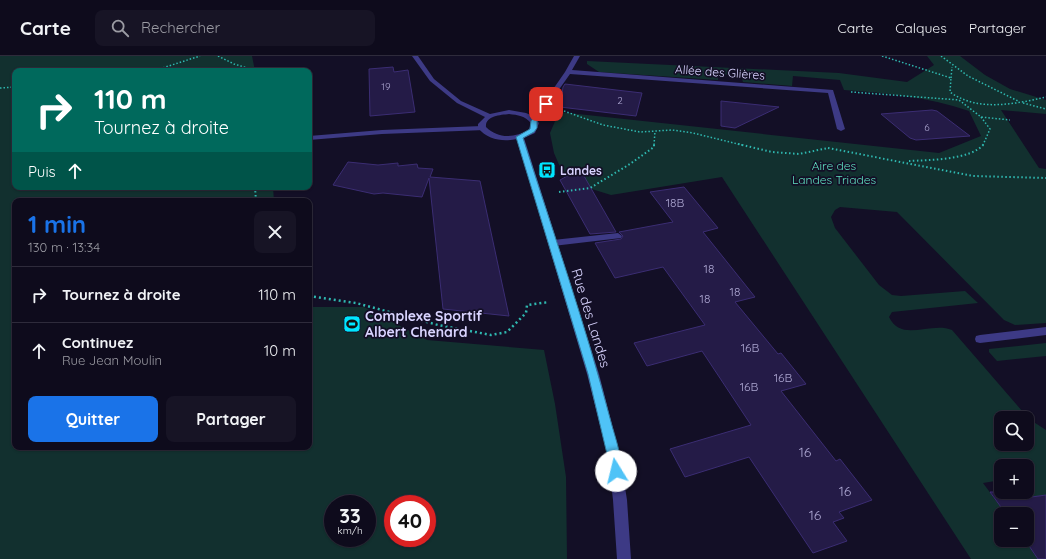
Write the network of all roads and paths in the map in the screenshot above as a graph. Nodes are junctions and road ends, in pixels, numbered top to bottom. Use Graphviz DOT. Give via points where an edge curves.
graph roads {
  1 [pos="200,56"];
  2 [pos="218,56"];
  3 [pos="415,56"];
  4 [pos="577,56"];
  5 [pos="882,56"];
  6 [pos="942,56"];
  7 [pos="952,67"];
  8 [pos="162,68"];
  9 [pos="248,68"];
  10 [pos="568,72"];
  11 [pos="951,78"];
  12 [pos="12,86"];
  13 [pos="1,88"];
  14 [pos="831,91"];
  15 [pos="0,92"];
  16 [pos="1046,97"];
  17 [pos="959,100"];
  18 [pos="1022,102"];
  19 [pos="546,104"];
  20 [pos="1046,109"];
  21 [pos="488,116"];
  22 [pos="981,117"];
  23 [pos="1010,120"];
  24 [pos="534,121"];
  25 [pos="482,128"];
  26 [pos="841,129"];
  27 [pos="655,131"];
  28 [pos="520,137"];
  29 [pos="312,138"];
  30 [pos="905,162"];
  31 [pos="1046,178"];
  32 [pos="537,195"];
  33 [pos="618,236"];
  34 [pos="553,243"];
  35 [pos="312,296"];
  36 [pos="570,299"];
  37 [pos="1046,331"];
  38 [pos="980,339"];
  39 [pos="624,559"];
  1 -- 8 [label="path"];
  2 -- 9 [label="path"];
  3 -- 21 [label="street" via="432,80 459,102"];
  4 -- 10 [label="street"];
  5 -- 11 [label="path"];
  6 -- 7 [label="path"];
  7 -- 11 [label="path"];
  7 -- 18 [label="path"];
  10 -- 14 [label="street, Allée des Glières"];
  10 -- 19 [label="street"];
  11 -- 17 [label="path" via="950,92"];
  12 -- 13 [label="path"];
  13 -- 15 [label="path"];
  14 -- 17 [label="path"];
  14 -- 26 [label="street"];
  16 -- 18 [label="path"];
  17 -- 18 [label="path" via="985,104"];
  17 -- 22 [label="path"];
  18 -- 20 [label="path"];
  19 -- 24 [label="street"];
  19 -- 27 [label="path" via="602,125 640,132"];
  21 -- 24 [label="street" via="513,112 526,115"];
  21 -- 25 [label="street"];
  22 -- 23 [label="path"];
  22 -- 30 [label="path" via="990,129 987,139 980,148 934,160"];
  24 -- 28 [label="street" via="532,131"];
  25 -- 28 [label="street" via="496,137"];
  25 -- 29 [label="street"];
  27 -- 30 [label="path" via="693,133 780,153 808,153 828,148"];
  27 -- 32 [label="path" via="654,146 590,188"];
  28 -- 32 [label="street, Rue des Landes"];
  30 -- 31 [label="path" via="973,176"];
  32 -- 34 [label="street, Rue des Landes"];
  33 -- 34 [label="street"];
  34 -- 36 [label="street, Rue des Landes"];
  35 -- 36 [label="path" via="356,303 438,325 491,335 507,332 526,313 527,305"];
  36 -- 39 [label="street, Rue des Landes" via="614,456"];
  37 -- 38 [label="street"];
}
